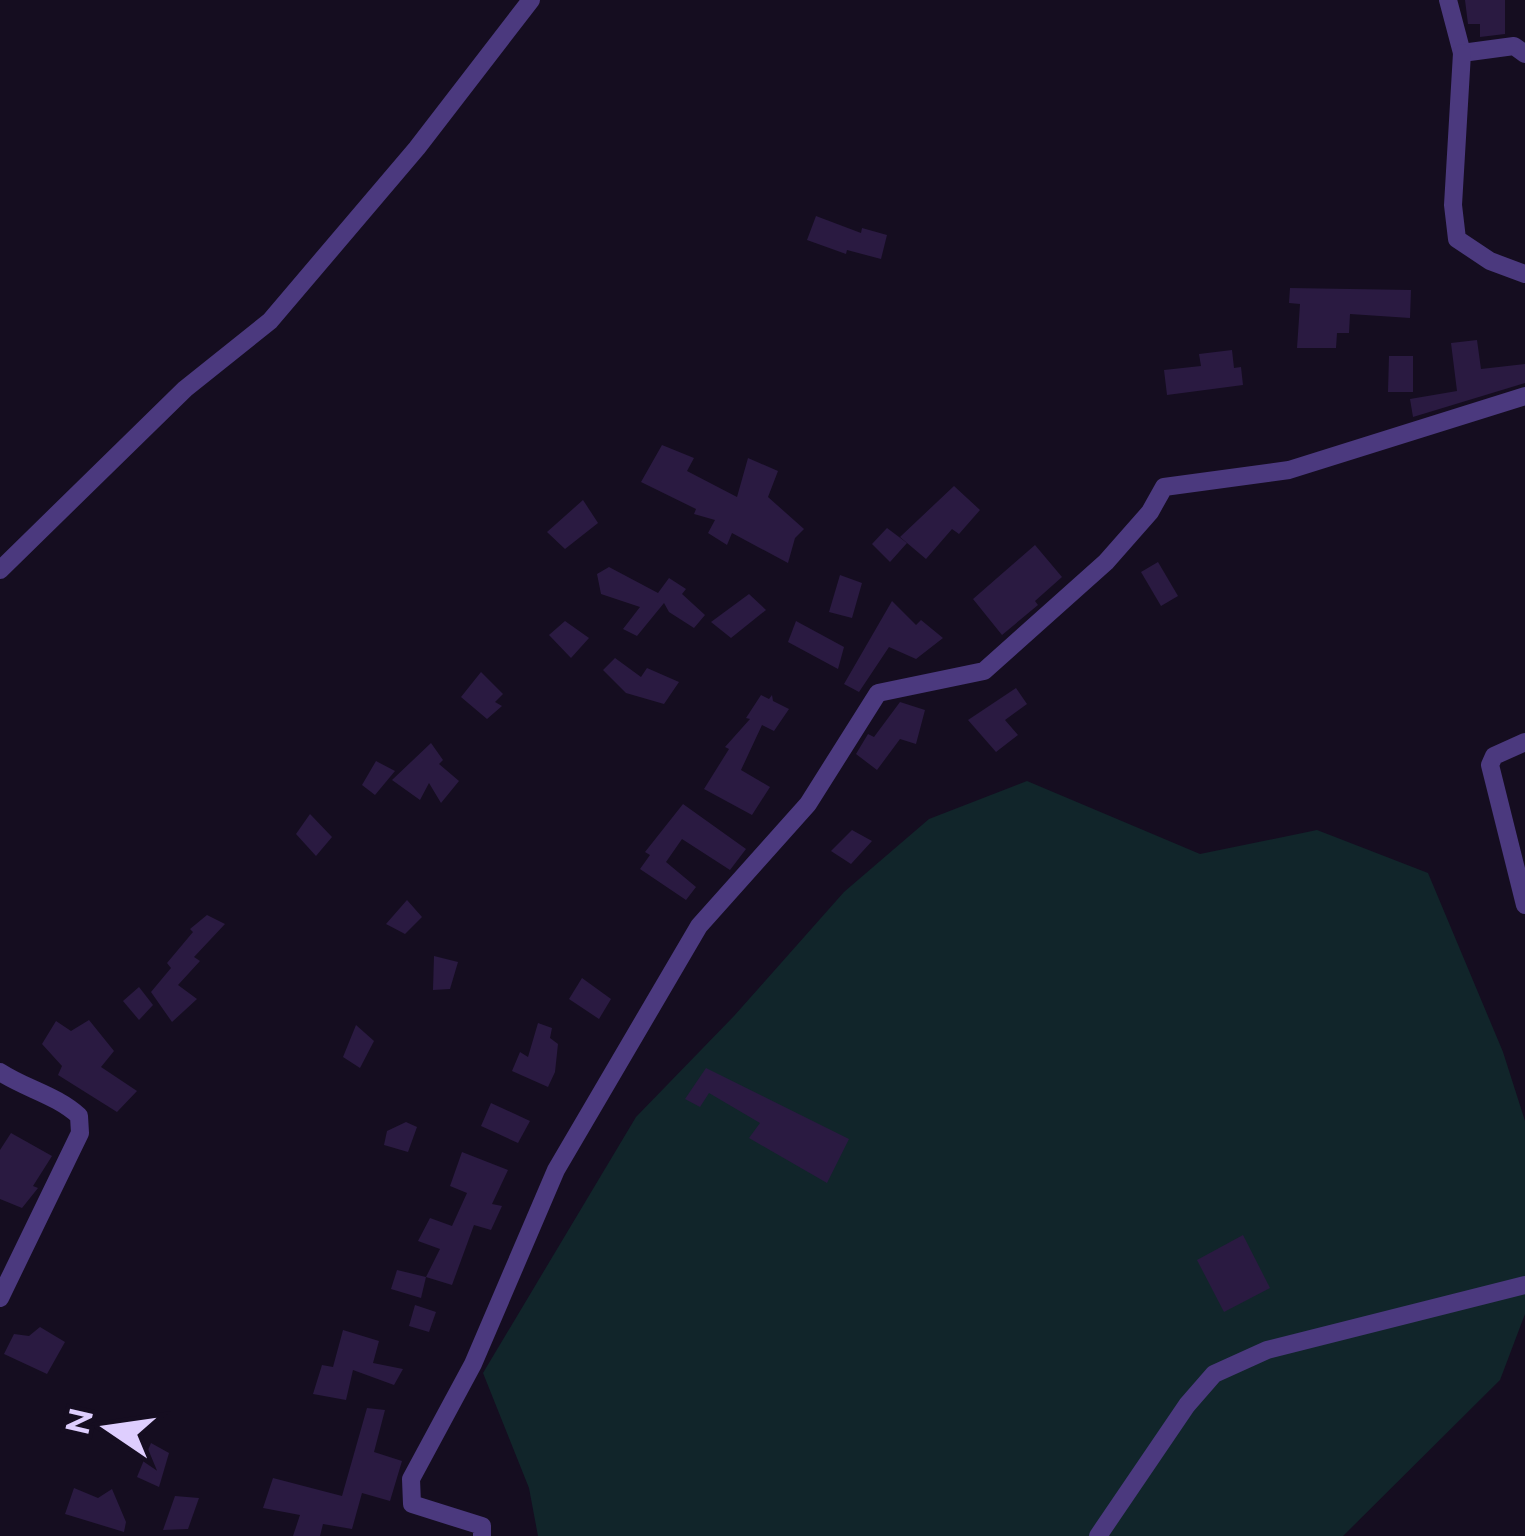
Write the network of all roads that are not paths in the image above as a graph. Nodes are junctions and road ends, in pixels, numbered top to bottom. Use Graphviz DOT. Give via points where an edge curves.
graph roads {
  1 [pos="531,0"];
  2 [pos="1448,0"];
  3 [pos="1462,53"];
  4 [pos="1525,54"];
  5 [pos="1525,274"];
  6 [pos="1525,396"];
  7 [pos="0,570"];
  8 [pos="1525,742"];
  9 [pos="1525,905"];
  10 [pos="0,1072"];
  11 [pos="1525,1286"];
  12 [pos="0,1298"];
  13 [pos="482,1536"];
  14 [pos="1098,1536"];
  1 -- 7 [label="street" via="270,321 185,389"];
  2 -- 3 [label="street"];
  3 -- 4 [label="street" via="1514,46"];
  3 -- 5 [label="street" via="1457,239"];
  6 -- 13 [label="street" via="1289,470 1164,487 1106,562 984,670 878,693 808,804 699,926 556,1170 472,1364 411,1479 412,1504 482,1526"];
  8 -- 9 [label="street" via="1490,765"];
  10 -- 12 [label="street" via="80,1116 80,1133"];
  11 -- 14 [label="street" via="1268,1350 1214,1375"];
}
